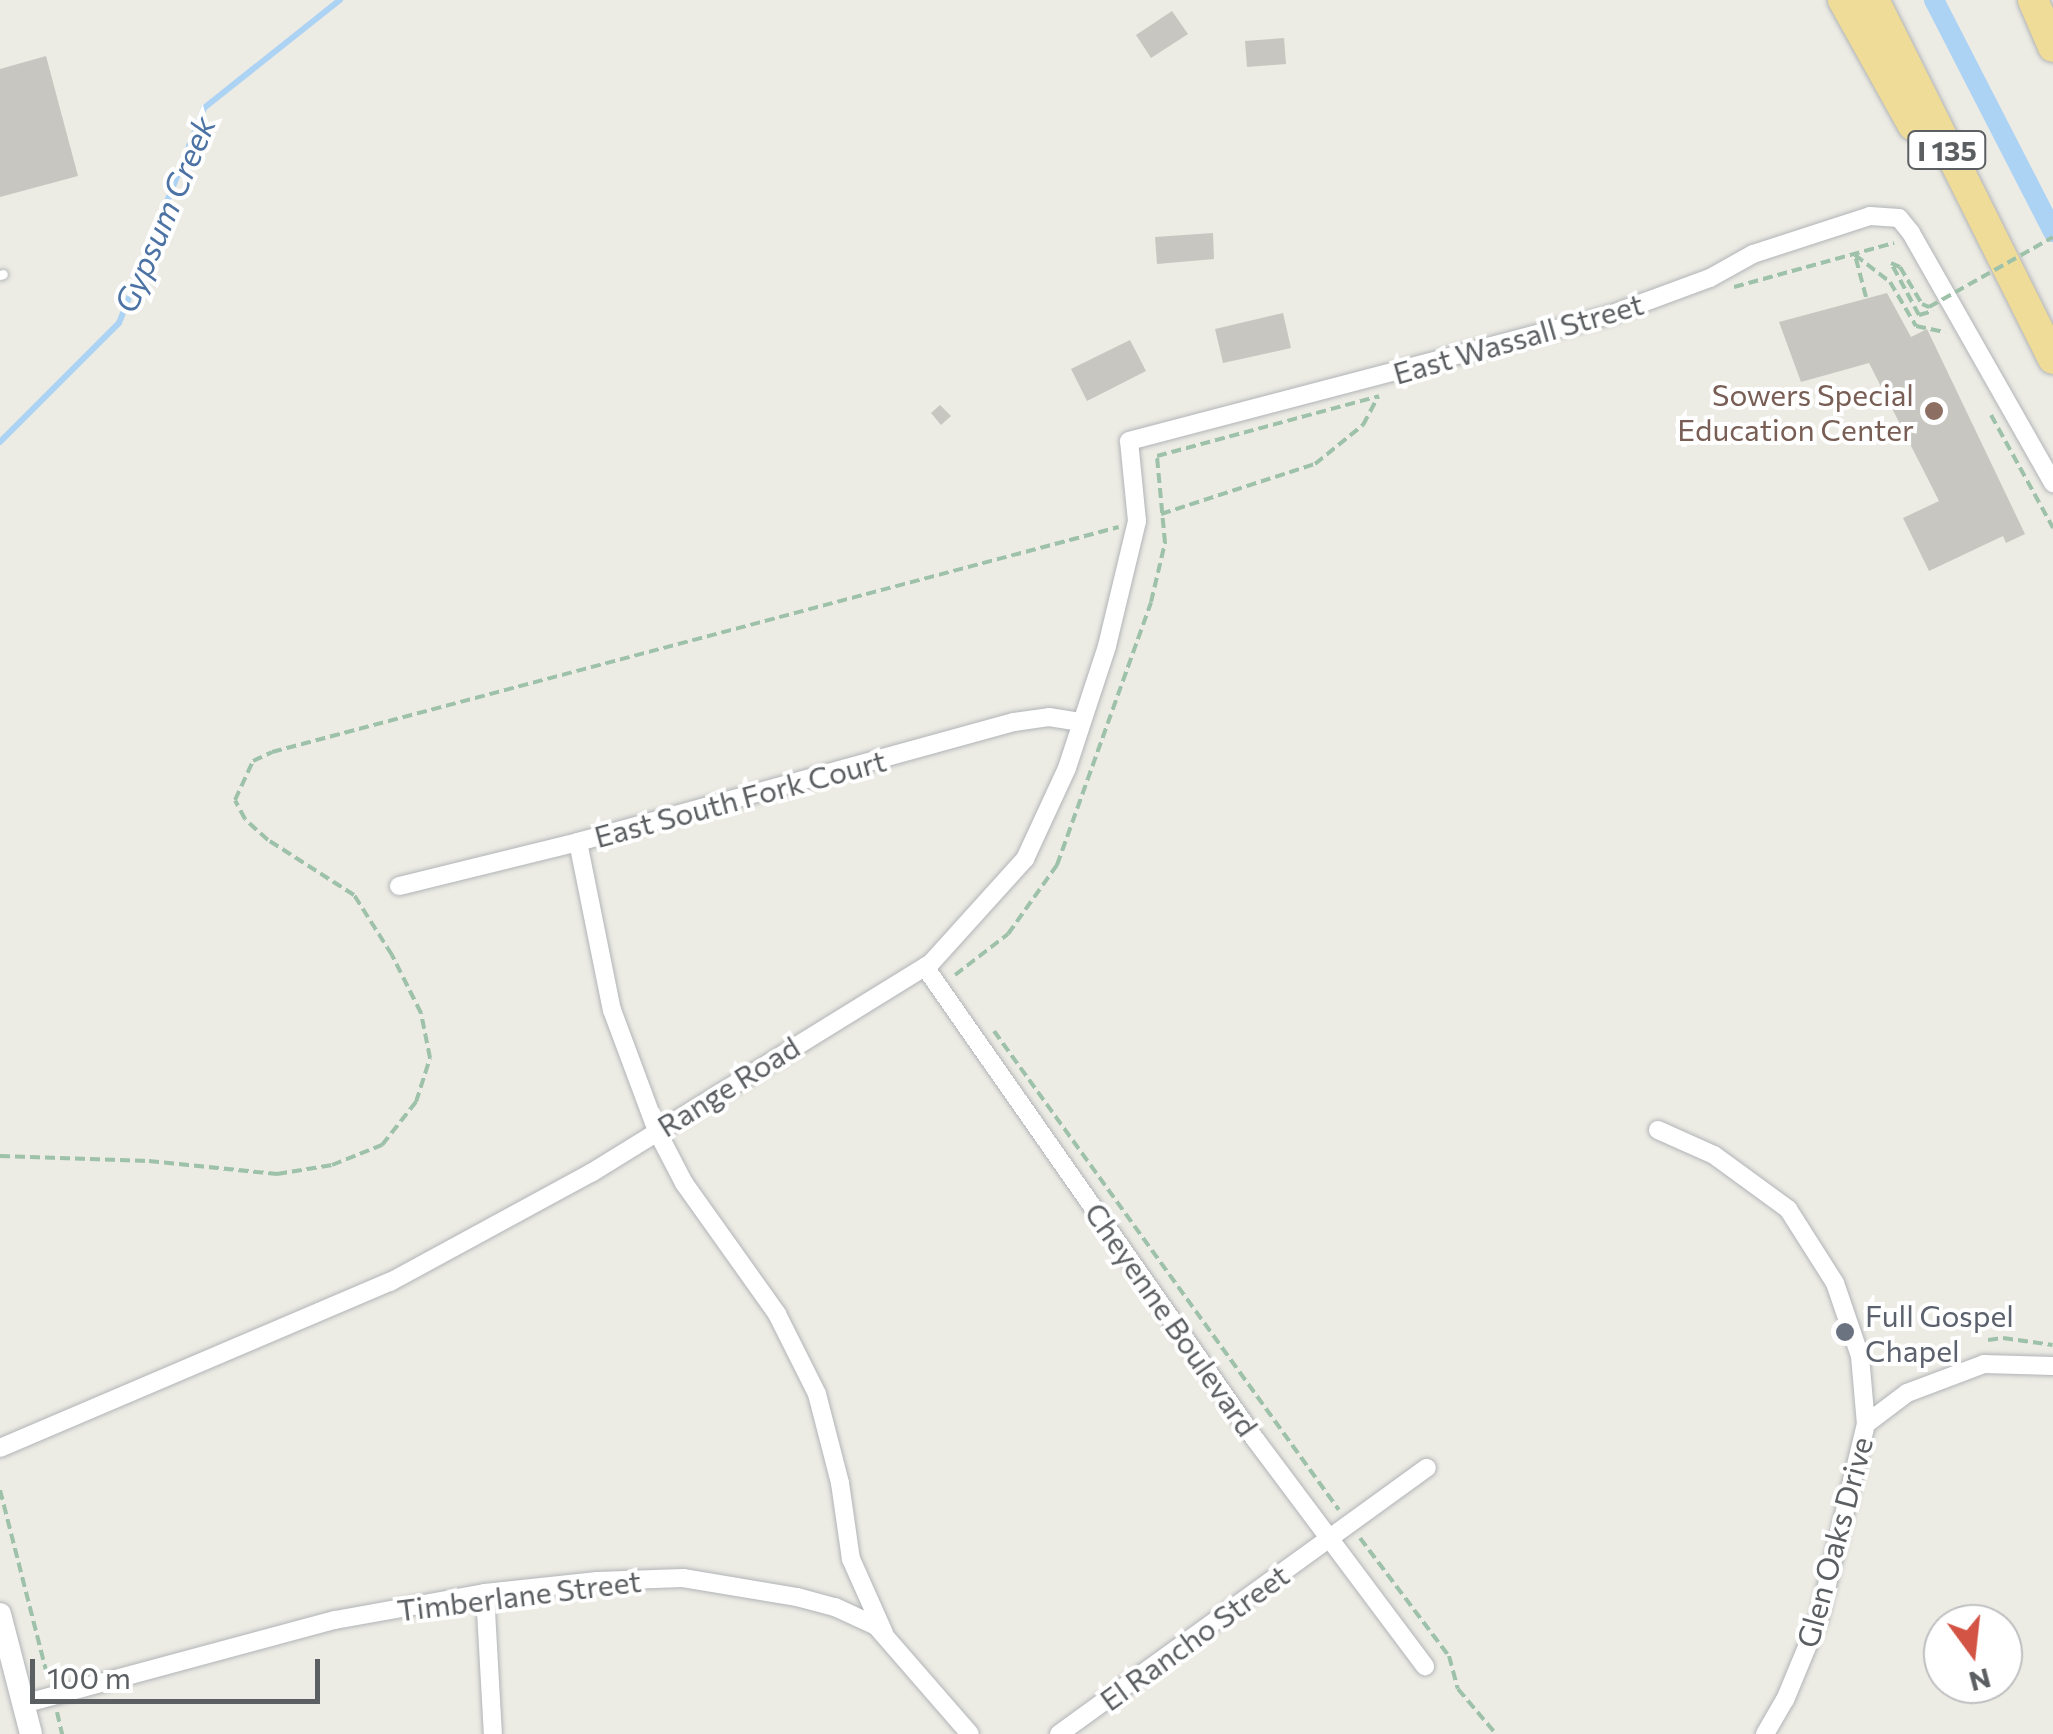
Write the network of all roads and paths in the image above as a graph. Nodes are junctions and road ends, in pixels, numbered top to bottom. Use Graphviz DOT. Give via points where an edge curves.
graph roads {
  1 [pos="1843,0"];
  2 [pos="2033,0"];
  3 [pos="1877,8"];
  4 [pos="2053,47"];
  5 [pos="2053,237"];
  6 [pos="1898,242"];
  7 [pos="1855,255"];
  8 [pos="2013,285"];
  9 [pos="1922,286"];
  10 [pos="1726,289"];
  11 [pos="1866,297"];
  12 [pos="1954,347"];
  13 [pos="2053,359"];
  14 [pos="1378,389"];
  15 [pos="1990,413"];
  16 [pos="1129,441"];
  17 [pos="2053,483"];
  18 [pos="1162,514"];
  19 [pos="1137,521"];
  20 [pos="2053,528"];
  21 [pos="1082,722"];
  22 [pos="578,842"];
  23 [pos="398,886"];
  24 [pos="925,967"];
  25 [pos="954,976"];
  26 [pos="989,1023"];
  27 [pos="1658,1130"];
  28 [pos="657,1131"];
  29 [pos="0,1156"];
  30 [pos="1988,1340"];
  31 [pos="2053,1345"];
  32 [pos="2053,1366"];
  33 [pos="1866,1424"];
  34 [pos="0,1448"];
  35 [pos="1427,1468"];
  36 [pos="0,1490"];
  37 [pos="1350,1524"];
  38 [pos="1329,1539"];
  39 [pos="485,1593"];
  40 [pos="0,1614"];
  41 [pos="887,1638"];
  42 [pos="1425,1666"];
  43 [pos="53,1696"];
  44 [pos="24,1704"];
  45 [pos="31,1734"];
  46 [pos="62,1734"];
  47 [pos="493,1734"];
  48 [pos="970,1734"];
  49 [pos="1059,1734"];
  50 [pos="1496,1734"];
  51 [pos="1765,1734"];
  1 -- 8 [label="highway" via="1961,210"];
  2 -- 4 [label="highway"];
  3 -- 8 [label="highway, I 135"];
  5 -- 9 [label="path, bridge" via="1929,308 1891,263 1918,315 1936,310"];
  6 -- 7 [label="path"];
  7 -- 10 [label="path"];
  7 -- 11 [label="path"];
  7 -- 12 [label="path" via="1890,282 1916,326 1944,330"];
  8 -- 13 [label="highway, I 135"];
  14 -- 16 [label="street, East Wassall Street"];
  14 -- 17 [label="street, East Wassall Street" via="1607,316 1710,278 1753,254 1870,216 1899,218"];
  14 -- 18 [label="path" via="1363,425 1315,464"];
  14 -- 18 [label="path" via="1157,456"];
  15 -- 20 [label="path"];
  16 -- 19 [label="street, Range Road"];
  18 -- 19 [label="path"];
  18 -- 25 [label="path" via="1165,543 1152,602 1058,865 1008,934"];
  19 -- 21 [label="street, Range Road" via="1108,646"];
  19 -- 29 [label="path" via="253,761 234,800 244,819 354,895 421,1013 430,1058 416,1102 382,1145 332,1165 277,1174"];
  21 -- 22 [label="street, East South Fork Court" via="1014,722"];
  21 -- 24 [label="street, Range Road" via="1025,858"];
  22 -- 23 [label="street, East South Fork Court"];
  22 -- 28 [label="street" via="612,1010"];
  24 -- 28 [label="street, Range Road"];
  24 -- 38 [label="street, Cheyenne Boulevard"];
  26 -- 37 [label="path"];
  27 -- 33 [label="street" via="1714,1155 1788,1209 1835,1283 1860,1356"];
  28 -- 34 [label="street, Range Road" via="390,1282"];
  28 -- 41 [label="street" via="684,1183 777,1314 818,1394 850,1559"];
  30 -- 31 [label="path"];
  32 -- 33 [label="street, Glen Oaks Drive" via="1984,1364 1908,1393"];
  33 -- 51 [label="street, Glen Oaks Drive" via="1819,1618"];
  35 -- 37 [label="street, El Rancho Street"];
  36 -- 43 [label="path"];
  37 -- 38 [label="street, El Rancho Street"];
  37 -- 50 [label="path" via="1449,1656 1458,1689"];
  38 -- 42 [label="street, Cheyenne Boulevard"];
  38 -- 49 [label="street, El Rancho Street"];
  39 -- 41 [label="street, Timberlane Street" via="683,1578 835,1607"];
  39 -- 43 [label="street, Timberlane Street" via="334,1620"];
  39 -- 47 [label="street"];
  40 -- 44 [label="main road"];
  41 -- 48 [label="street, Timberlane Street"];
  43 -- 44 [label="street, Timberlane Street"];
  43 -- 46 [label="path"];
  44 -- 45 [label="main road"];
}
